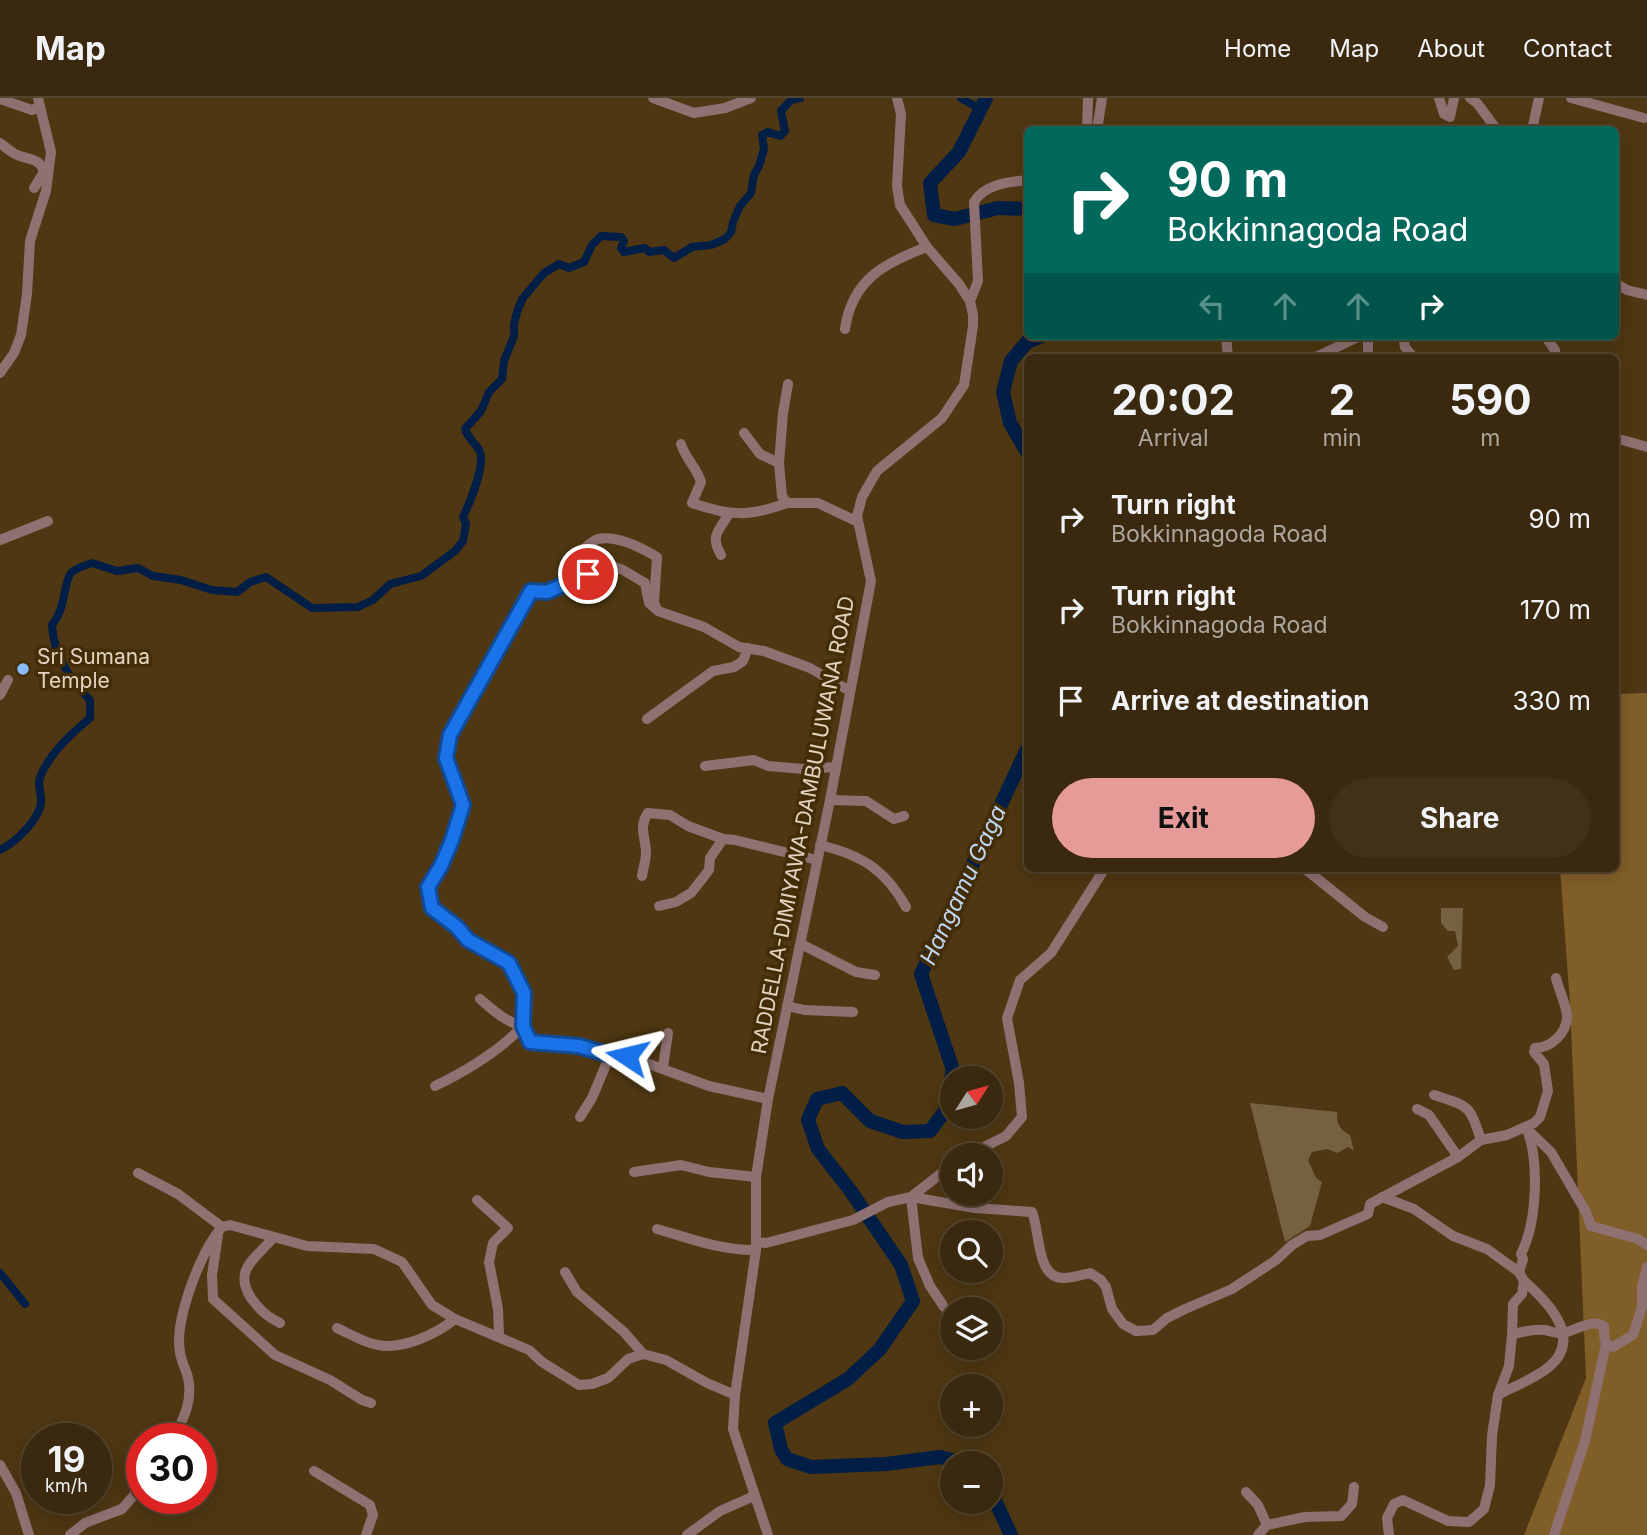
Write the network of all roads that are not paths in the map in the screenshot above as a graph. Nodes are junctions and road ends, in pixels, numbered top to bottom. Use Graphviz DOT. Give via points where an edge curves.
graph roads {
  1 [pos="653,98"];
  2 [pos="751,98"];
  3 [pos="897,98"];
  4 [pos="1088,98"];
  5 [pos="1102,98"];
  6 [pos="1439,98"];
  7 [pos="1454,98"];
  8 [pos="1470,98"];
  9 [pos="1539,98"];
  10 [pos="1571,98"];
  11 [pos="0,99"];
  12 [pos="39,102"];
  13 [pos="1644,118"];
  14 [pos="1087,126"];
  15 [pos="1098,126"];
  16 [pos="1494,126"];
  17 [pos="1533,126"];
  18 [pos="0,143"];
  19 [pos="1024,180"];
  20 [pos="34,188"];
  21 [pos="927,247"];
  22 [pos="1619,285"];
  23 [pos="1647,296"];
  24 [pos="970,301"];
  25 [pos="845,329"];
  26 [pos="1352,340"];
  27 [pos="1322,354"];
  28 [pos="0,373"];
  29 [pos="788,384"];
  30 [pos="744,433"];
  31 [pos="1619,439"];
  32 [pos="681,444"];
  33 [pos="1647,447"];
  34 [pos="779,463"];
  35 [pos="787,503"];
  36 [pos="729,513"];
  37 [pos="48,521"];
  38 [pos="858,522"];
  39 [pos="0,540"];
  40 [pos="721,555"];
  41 [pos="567,571"];
  42 [pos="658,611"];
  43 [pos="748,648"];
  44 [pos="8,680"];
  45 [pos="850,691"];
  46 [pos="0,695"];
  47 [pos="648,719"];
  48 [pos="705,766"];
  49 [pos="836,767"];
  50 [pos="830,800"];
  51 [pos="904,816"];
  52 [pos="723,839"];
  53 [pos="820,845"];
  54 [pos="817,860"];
  55 [pos="1102,872"];
  56 [pos="1309,872"];
  57 [pos="642,876"];
  58 [pos="659,906"];
  59 [pos="905,907"];
  60 [pos="1383,927"];
  61 [pos="801,944"];
  62 [pos="875,975"];
  63 [pos="1556,978"];
  64 [pos="480,999"];
  65 [pos="787,1006"];
  66 [pos="853,1012"];
  67 [pos="523,1026"];
  68 [pos="668,1033"];
  69 [pos="610,1055"];
  70 [pos="663,1067"];
  71 [pos="435,1086"];
  72 [pos="1434,1095"];
  73 [pos="768,1099"];
  74 [pos="1417,1109"];
  75 [pos="580,1116"];
  76 [pos="1527,1128"];
  77 [pos="1481,1140"];
  78 [pos="992,1143"];
  79 [pos="1458,1157"];
  80 [pos="138,1172"];
  81 [pos="634,1172"];
  82 [pos="940,1174"];
  83 [pos="756,1177"];
  84 [pos="911,1197"];
  85 [pos="1382,1197"];
  86 [pos="477,1200"];
  87 [pos="221,1229"];
  88 [pos="657,1229"];
  89 [pos="272,1238"];
  90 [pos="1647,1245"];
  91 [pos="756,1246"];
  92 [pos="1647,1267"];
  93 [pos="565,1272"];
  94 [pos="1521,1276"];
  95 [pos="940,1301"];
  96 [pos="455,1319"];
  97 [pos="280,1323"];
  98 [pos="337,1328"];
  99 [pos="1562,1333"];
  100 [pos="499,1335"];
  101 [pos="1512,1335"];
  102 [pos="1606,1344"];
  103 [pos="643,1353"];
  104 [pos="735,1395"];
  105 [pos="1498,1395"];
  106 [pos="371,1403"];
  107 [pos="181,1423"];
  108 [pos="0,1465"];
  109 [pos="314,1471"];
  110 [pos="1354,1487"];
  111 [pos="1246,1492"];
  112 [pos="754,1496"];
  113 [pos="126,1504"];
  114 [pos="1266,1525"];
  115 [pos="29,1535"];
  116 [pos="70,1535"];
  117 [pos="366,1535"];
  118 [pos="687,1535"];
  119 [pos="768,1535"];
  120 [pos="1258,1535"];
  121 [pos="1389,1535"];
  122 [pos="1553,1535"];
  1 -- 2 [label="street" via="694,113"];
  3 -- 21 [label="street" via="901,114 900,205"];
  4 -- 14 [label="street"];
  5 -- 15 [label="street"];
  6 -- 7 [label="street" via="1444,114 1450,117"];
  8 -- 16 [label="street"];
  9 -- 17 [label="street"];
  10 -- 13 [label="street"];
  11 -- 12 [label="street" via="32,110"];
  12 -- 28 [label="street" via="51,152 46,191 30,241 21,335"];
  18 -- 20 [label="street" via="42,165 44,172"];
  19 -- 24 [label="street" via="1001,183 976,197 978,281"];
  21 -- 24 [label="street"];
  21 -- 25 [label="street" via="892,262 861,286"];
  22 -- 23 [label="street"];
  24 -- 38 [label="street, RADDELLA-DIMIYAWA-DAMBULUWANA ROAD" via="973,326 964,385 942,418 877,471 862,497"];
  26 -- 27 [label="street"];
  29 -- 34 [label="street"];
  30 -- 34 [label="street" via="760,454"];
  31 -- 33 [label="street"];
  32 -- 36 [label="street" via="701,482 692,503"];
  34 -- 35 [label="street" via="782,496"];
  35 -- 36 [label="street" via="758,512"];
  35 -- 38 [label="street" via="818,503"];
  36 -- 40 [label="street" via="715,535"];
  37 -- 39 [label="street"];
  38 -- 45 [label="street, RADDELLA-DIMIYAWA-DAMBULUWANA ROAD" via="871,581"];
  41 -- 42 [label="street" via="595,539 644,549 657,557 654,603"];
  42 -- 43 [label="street"];
  42 -- 67 [label="street" via="649,603 645,583 609,565 547,592 531,591 450,735 446,758 463,805 441,866 428,887 432,908 468,940 509,963 524,993"];
  43 -- 45 [label="street" via="810,667"];
  43 -- 47 [label="street" via="743,661 713,671"];
  44 -- 46 [label="street"];
  45 -- 49 [label="street, RADDELLA-DIMIYAWA-DAMBULUWANA ROAD"];
  48 -- 49 [label="street" via="754,760 803,769"];
  49 -- 50 [label="street, RADDELLA-DIMIYAWA-DAMBULUWANA ROAD"];
  50 -- 51 [label="street" via="866,801 894,819"];
  50 -- 53 [label="street, RADDELLA-DIMIYAWA-DAMBULUWANA ROAD"];
  52 -- 54 [label="street"];
  52 -- 57 [label="street" via="670,815 648,813 642,827 646,854"];
  52 -- 58 [label="street" via="710,858 709,870 691,893"];
  53 -- 54 [label="street, RADDELLA-DIMIYAWA-DAMBULUWANA ROAD"];
  53 -- 59 [label="street" via="869,864 894,885"];
  54 -- 61 [label="street, RADDELLA-DIMIYAWA-DAMBULUWANA ROAD"];
  55 -- 78 [label="street" via="1051,953 1020,980 1007,1018 1022,1117 1006,1136"];
  56 -- 60 [label="street"];
  61 -- 62 [label="street" via="856,972"];
  61 -- 65 [label="street, RADDELLA-DIMIYAWA-DAMBULUWANA ROAD"];
  63 -- 76 [label="street" via="1567,1016 1554,1042 1535,1048 1544,1064 1548,1091 1540,1117"];
  64 -- 67 [label="street" via="513,1024"];
  65 -- 66 [label="street"];
  65 -- 73 [label="street, RADDELLA-DIMIYAWA-DAMBULUWANA ROAD"];
  67 -- 69 [label="street" via="530,1042 579,1046"];
  67 -- 71 [label="street" via="468,1070"];
  68 -- 70 [label="street"];
  69 -- 70 [label="street"];
  69 -- 75 [label="street"];
  70 -- 73 [label="street" via="709,1086"];
  72 -- 77 [label="street" via="1471,1111"];
  73 -- 83 [label="street, RADDELLA-DIMIYAWA-DAMBULUWANA ROAD"];
  74 -- 79 [label="street" via="1430,1115"];
  76 -- 77 [label="street"];
  76 -- 90 [label="street" via="1551,1152 1591,1226"];
  76 -- 94 [label="street" via="1534,1165 1533,1206 1521,1254"];
  77 -- 79 [label="street"];
  79 -- 85 [label="street"];
  80 -- 87 [label="street" via="178,1194"];
  81 -- 83 [label="street" via="681,1165"];
  82 -- 84 [label="street"];
  83 -- 91 [label="street, RADDELLA-DIMIYAWA-DAMBULUWANA ROAD"];
  84 -- 85 [label="street" via="1032,1212 1048,1273 1060,1279 1090,1273 1101,1280 1112,1309 1123,1324 1136,1331 1153,1329 1232,1289 1307,1236 1368,1214 1370,1204"];
  84 -- 91 [label="street" via="888,1202 853,1220"];
  84 -- 95 [label="street" via="918,1258"];
  85 -- 94 [label="street" via="1414,1209 1453,1237 1487,1249"];
  86 -- 100 [label="street" via="508,1228 493,1243 489,1262"];
  87 -- 89 [label="street" via="244,1228"];
  87 -- 106 [label="street" via="212,1275 213,1299 275,1355"];
  87 -- 107 [label="street" via="197,1271 180,1324 179,1352 191,1397"];
  88 -- 91 [label="street" via="740,1251"];
  89 -- 96 [label="street" via="307,1246 374,1249 402,1262 432,1306"];
  89 -- 97 [label="street" via="242,1278 262,1313"];
  91 -- 104 [label="street, RADDELLA-DIMIYAWA-DAMBULUWANA ROAD"];
  92 -- 102 [label="street" via="1633,1335 1613,1347"];
  93 -- 103 [label="street" via="577,1292"];
  94 -- 99 [label="street" via="1542,1295"];
  94 -- 101 [label="street" via="1522,1294 1513,1304"];
  96 -- 98 [label="street" via="441,1330 407,1343 381,1346"];
  96 -- 100 [label="street"];
  99 -- 101 [label="street" via="1540,1329"];
  99 -- 102 [label="street" via="1599,1323 1604,1326"];
  99 -- 105 [label="street" via="1562,1347 1551,1366"];
  100 -- 103 [label="street" via="579,1385 608,1378 628,1359"];
  101 -- 105 [label="street" via="1509,1366"];
  102 -- 122 [label="street" via="1585,1441"];
  103 -- 104 [label="street"];
  104 -- 112 [label="street, RADDELLA-DIMIYAWA-DAMBULUWANA ROAD" via="733,1429"];
  105 -- 121 [label="street" via="1484,1509 1469,1522 1448,1521 1403,1500 1394,1504 1387,1518"];
  108 -- 115 [label="street" via="16,1493"];
  109 -- 117 [label="street" via="370,1505 373,1515"];
  110 -- 114 [label="street" via="1352,1504 1341,1516"];
  111 -- 114 [label="street" via="1258,1505"];
  112 -- 118 [label="street" via="720,1511"];
  112 -- 119 [label="street, RADDELLA-DIMIYAWA-DAMBULUWANA ROAD"];
  113 -- 116 [label="street"];
  114 -- 120 [label="street"];
}
